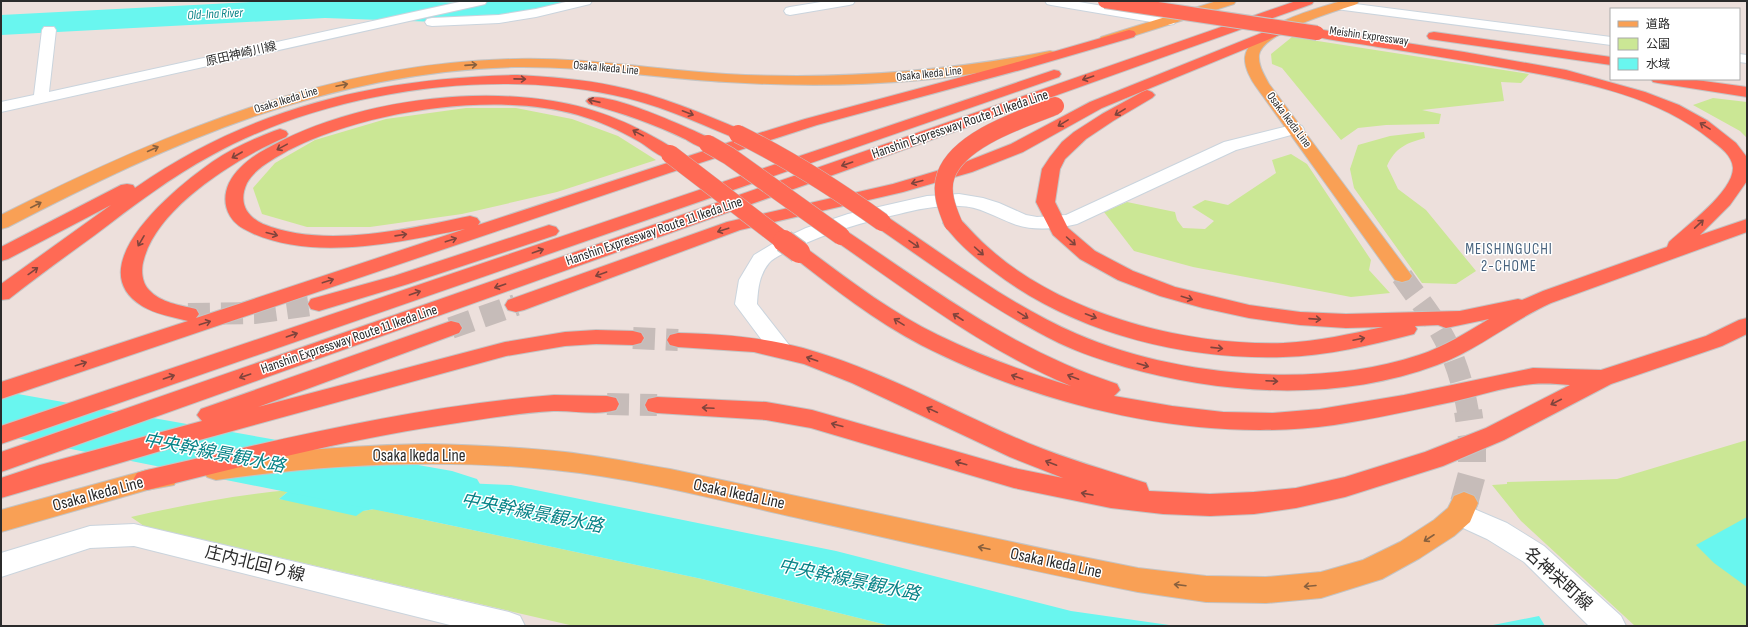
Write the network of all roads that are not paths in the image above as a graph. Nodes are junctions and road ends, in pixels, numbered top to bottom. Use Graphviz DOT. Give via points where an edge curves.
graph roads {
  1 [pos="432,1"];
  2 [pos="481,1"];
  3 [pos="586,1"];
  4 [pos="849,1"];
  5 [pos="1051,1"];
  6 [pos="1105,1"];
  7 [pos="1126,1"];
  8 [pos="1188,1"];
  9 [pos="1230,1"];
  10 [pos="1269,1"];
  11 [pos="1308,1"];
  12 [pos="1346,3"];
  13 [pos="454,7"];
  14 [pos="790,11"];
  15 [pos="404,18"];
  16 [pos="1169,21"];
  17 [pos="1231,28"];
  18 [pos="1323,28"];
  19 [pos="49,30"];
  20 [pos="1278,30"];
  21 [pos="1129,34"];
  22 [pos="1422,35"];
  23 [pos="1610,41"];
  24 [pos="1610,61"];
  25 [pos="1090,62"];
  26 [pos="1201,62"];
  27 [pos="1610,72"];
  28 [pos="1665,80"];
  29 [pos="1747,92"];
  30 [pos="41,98"];
  31 [pos="1,107"];
  32 [pos="1296,129"];
  33 [pos="223,142"];
  34 [pos="667,162"];
  35 [pos="1,222"];
  36 [pos="1054,223"];
  37 [pos="1747,225"];
  38 [pos="1671,251"];
  39 [pos="1,255"];
  40 [pos="1402,276"];
  41 [pos="1,294"];
  42 [pos="1535,302"];
  43 [pos="319,304"];
  44 [pos="516,305"];
  45 [pos="188,314"];
  46 [pos="1460,318"];
  47 [pos="1747,325"];
  48 [pos="451,328"];
  49 [pos="633,338"];
  50 [pos="678,340"];
  51 [pos="781,350"];
  52 [pos="1603,378"];
  53 [pos="1,391"];
  54 [pos="607,404"];
  55 [pos="657,405"];
  56 [pos="1317,419"];
  57 [pos="1,434"];
  58 [pos="1,462"];
  59 [pos="27,480"];
  60 [pos="147,480"];
  61 [pos="1,488"];
  62 [pos="1210,504"];
  63 [pos="1462,509"];
  64 [pos="1,521"];
  65 [pos="1,565"];
  66 [pos="509,626"];
  67 [pos="1610,626"];
  1 -- 13 [label="street"];
  2 -- 13 [label="street, 原田神崎川線"];
  3 -- 15 [label="street" via="499,20 428,22"];
  4 -- 14 [label="street"];
  5 -- 16 [label="street"];
  6 -- 18 [label="highway, bridge"];
  7 -- 18 [label="highway, Meishin Expressway"];
  8 -- 18 [label="highway, Meishin Expressway"];
  9 -- 16 [label="main road, Osaka Ikeda Line"];
  10 -- 25 [label="highway, Hanshin Expressway Route 11 Ikeda Line"];
  11 -- 17 [label="highway, Hanshin Expressway Route 11 Ikeda Line"];
  12 -- 20 [label="main road, Osaka Ikeda Line"];
  12 -- 23 [label="street"];
  13 -- 15 [label="street, 原田神崎川線"];
  15 -- 30 [label="street, 原田神崎川線"];
  16 -- 21 [label="main road, Osaka Ikeda Line"];
  17 -- 46 [label="highway, one-way, bridge" via="1141,70 1017,121 966,150 946,175 944,190 953,223 967,241 987,259 1041,294 1112,324 1150,336 1195,345 1239,350 1321,347"];
  17 -- 58 [label="highway, Hanshin Expressway Route 11 Ikeda Line, one-way"];
  18 -- 27 [label="highway, Meishin Expressway"];
  38 -- 18 [label="highway, one-way" via="1729,195 1742,172 1741,161 1734,150 1707,127 1643,97 1578,78"];
  19 -- 30 [label="street"];
  20 -- 26 [label="highway"];
  20 -- 32 [label="main road, Osaka Ikeda Line" via="1258,43 1252,56 1253,64 1262,84"];
  21 -- 34 [label="highway" via="1026,65 911,94"];
  35 -- 21 [label="main road, Osaka Ikeda Line, one-way" via="126,161 212,124 308,93 385,76 464,65 515,63 759,80 825,81 888,78 946,74 998,66"];
  22 -- 24 [label="highway, Meishin Expressway"];
  25 -- 43 [label="highway" via="650,197 402,280"];
  57 -- 25 [label="highway, Hanshin Expressway Route 11 Ikeda Line, one-way"];
  26 -- 36 [label="highway, one-way" via="1088,131 1060,155 1051,168 1045,195"];
  26 -- 44 [label="highway, one-way" via="1096,105 994,158 903,186 734,226"];
  28 -- 29 [label="highway"];
  30 -- 31 [label="street, 原田神崎川線"];
  32 -- 36 [label="street" via="1230,146 1082,216"];
  32 -- 40 [label="main road, Osaka Ikeda Line"];
  33 -- 39 [label="highway"];
  41 -- 33 [label="highway, one-way" via="145,189"];
  33 -- 42 [label="highway, one-way, bridge" via="286,117 349,99 432,84 501,79 558,81 612,90 682,110 738,134 797,165 999,300 1071,339 1107,354 1147,366 1234,380 1326,380 1397,369 1457,348"];
  34 -- 34 [label="highway, one-way" via="650,140 627,127 580,110 528,102 447,103 365,117 306,136 270,154 248,170 238,184 234,198 236,210 242,220 270,234 323,241 361,239 403,235 495,216"];
  53 -- 34 [label="highway, one-way"];
  56 -- 34 [label="highway, one-way, bridge" via="1268,422 1177,415 1086,397 994,369 899,323"];
  36 -- 46 [label="highway, one-way" via="1066,238 1082,251 1130,278 1160,290 1234,310 1320,320"];
  36 -- 51 [label="street" via="1021,220 992,207 959,200 927,202 855,218 813,232 761,259 749,280 746,304"];
  37 -- 38 [label="highway"];
  38 -- 42 [label="highway"];
  42 -- 46 [label="highway"];
  56 -- 45 [label="highway, one-way, bridge" via="1223,415 1182,409 1102,388 1043,364 991,338 958,317 729,156 708,144 642,114 589,100 539,92 481,91 383,103 322,119 266,140 217,166 179,197 148,230 133,257 133,283 140,294 166,309"];
  47 -- 52 [label="highway" via="1714,341"];
  48 -- 59 [label="highway"];
  49 -- 59 [label="highway" via="565,339 499,351"];
  50 -- 51 [label="highway" via="718,341"];
  62 -- 51 [label="highway, one-way" via="1127,488 1050,462 865,380 821,362"];
  52 -- 56 [label="highway" via="1532,376 1364,412"];
  52 -- 62 [label="highway, one-way" via="1495,434 1390,474 1345,488 1296,498 1254,503"];
  54 -- 60 [label="highway" via="554,403 449,415 317,440"];
  62 -- 55 [label="highway, one-way" via="1111,498 1062,489 980,469 812,419 766,411"];
  59 -- 61 [label="highway"];
  63 -- 60 [label="main road, Osaka Ikeda Line, one-way" via="1444,528 1410,550 1371,570 1321,585 1266,590 1206,588 1138,580 670,479 550,460 417,454 357,456 292,460"];
  60 -- 64 [label="main road, Osaka Ikeda Line"];
  63 -- 67 [label="street, 名神栄町線" via="1534,554"];
  65 -- 66 [label="street, 庄内北回り線" via="90,537 134,535"];
}
